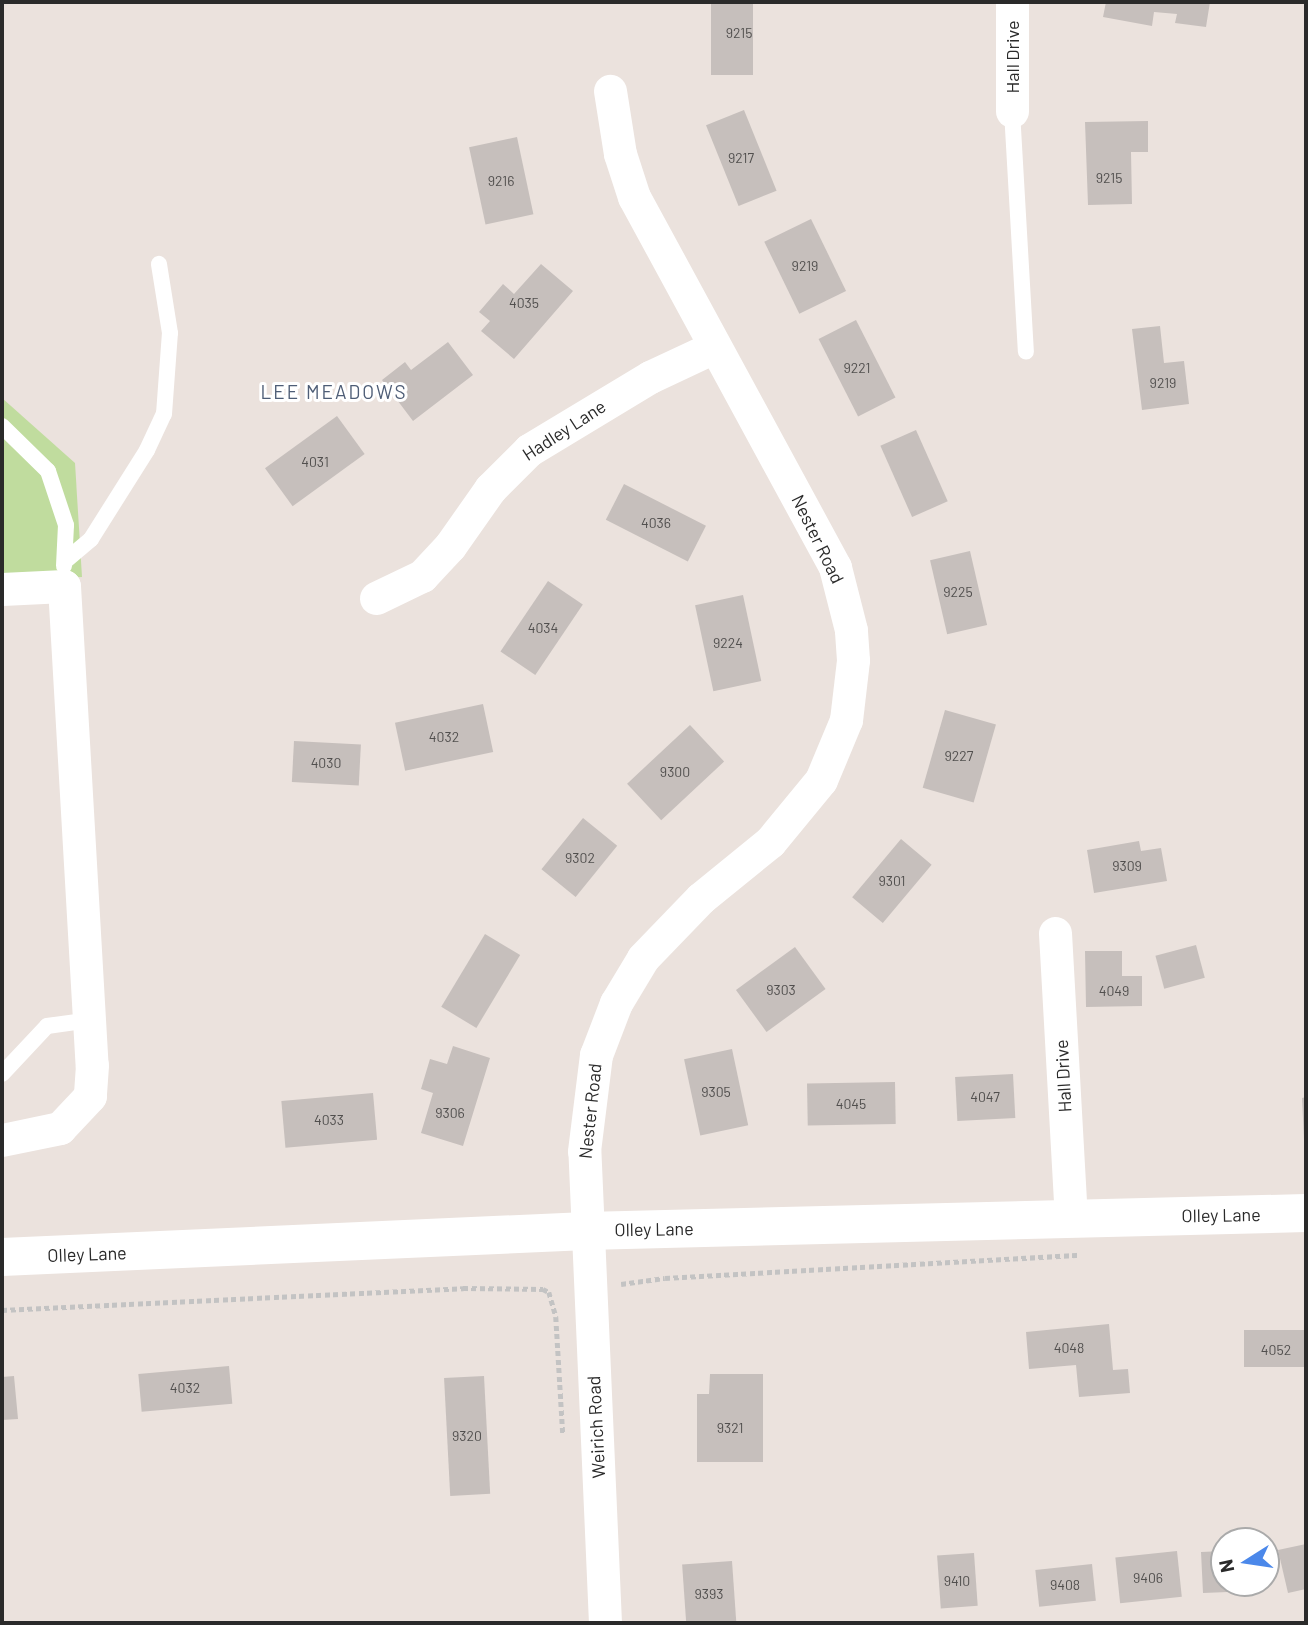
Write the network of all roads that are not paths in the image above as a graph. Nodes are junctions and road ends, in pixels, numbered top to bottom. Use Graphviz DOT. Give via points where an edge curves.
graph roads {
  1 [pos="1012,2"];
  2 [pos="610,91"];
  3 [pos="1012,111"];
  4 [pos="159,264"];
  5 [pos="714,347"];
  6 [pos="1026,352"];
  7 [pos="2,426"];
  8 [pos="64,573"];
  9 [pos="2,589"];
  10 [pos="376,598"];
  11 [pos="1055,933"];
  12 [pos="90,1020"];
  13 [pos="2,1074"];
  14 [pos="2,1140"];
  15 [pos="1306,1213"];
  16 [pos="1071,1219"];
  17 [pos="586,1231"];
  18 [pos="2,1257"];
  19 [pos="605,1623"];
  1 -- 3 [label="street, Hall Drive"];
  2 -- 5 [label="street, Nester Road" via="620,154 634,197"];
  3 -- 6 [label="lane"];
  4 -- 8 [label="lane" via="170,333 164,414 147,450"];
  5 -- 10 [label="street, Hadley Lane" via="650,377 529,450 490,489 450,546 422,576"];
  5 -- 17 [label="street, Nester Road" via="835,566 851,630 852,690 835,753 804,806 770,842 672,924 643,958 616,1003 589,1084 584,1151"];
  7 -- 8 [label="lane" via="48,471 66,525"];
  8 -- 9 [label="street"];
  8 -- 12 [label="street"];
  11 -- 16 [label="street, Hall Drive"];
  12 -- 13 [label="lane" via="47,1027"];
  12 -- 14 [label="street" via="90,1096 60,1128"];
  15 -- 16 [label="main road, Olley Lane"];
  16 -- 17 [label="main road, Olley Lane"];
  17 -- 18 [label="main road, Olley Lane"];
  17 -- 19 [label="street, Weirich Road"];
}
